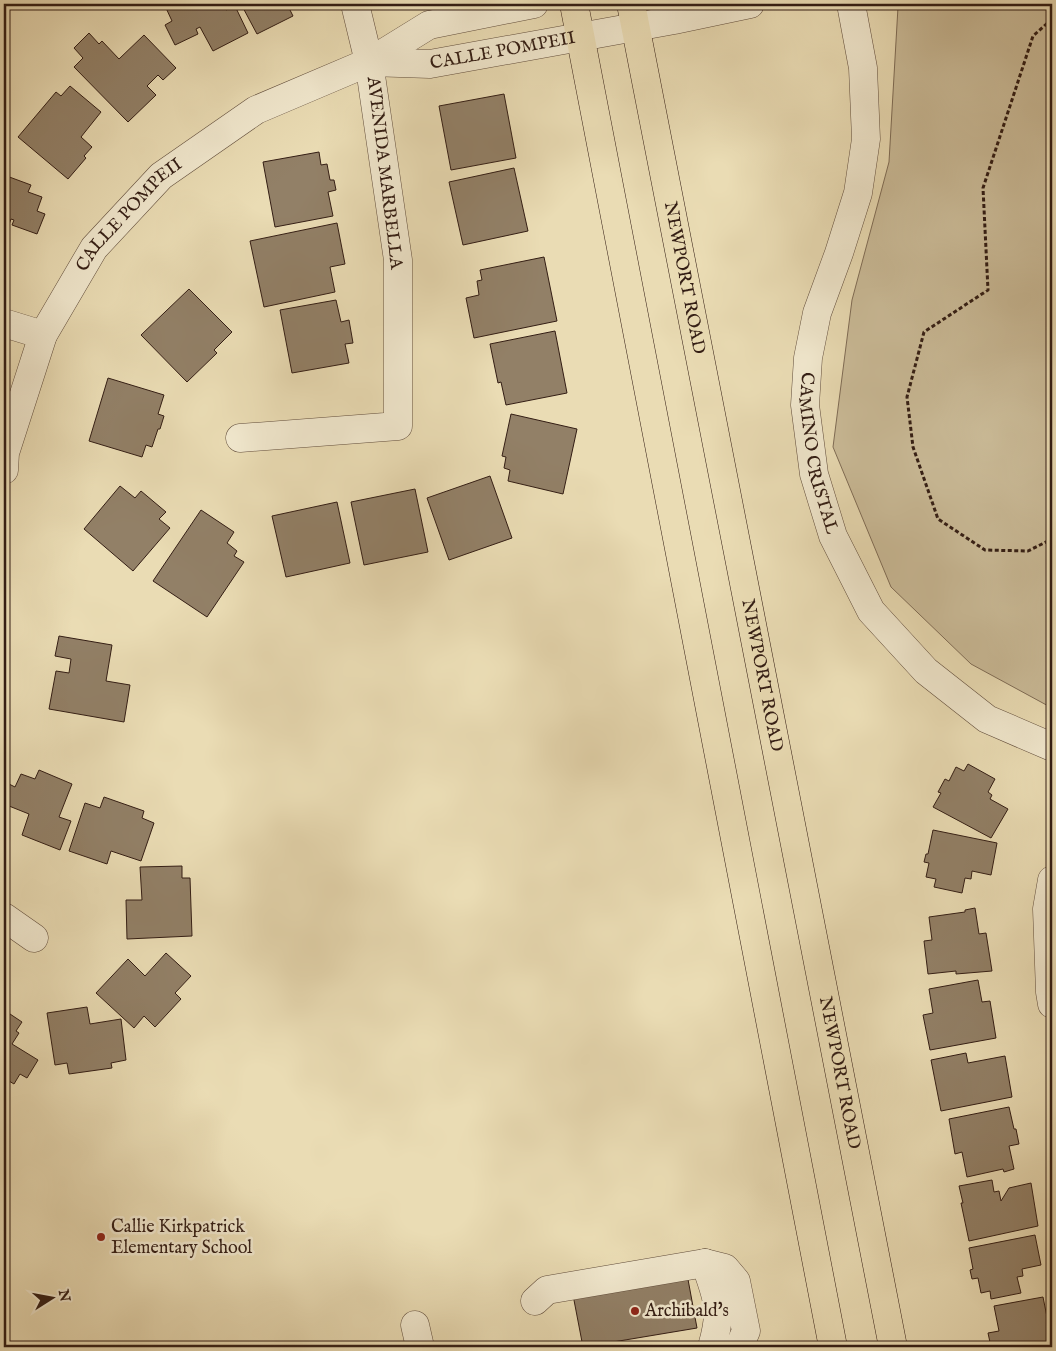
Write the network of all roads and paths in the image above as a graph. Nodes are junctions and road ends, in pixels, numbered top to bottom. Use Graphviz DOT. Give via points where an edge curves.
graph roads {
  1 [pos="355,4"];
  2 [pos="534,4"];
  3 [pos="574,4"];
  4 [pos="750,4"];
  5 [pos="851,4"];
  6 [pos="633,15"];
  7 [pos="1052,19"];
  8 [pos="580,37"];
  9 [pos="370,62"];
  10 [pos="4,323"];
  11 [pos="43,335"];
  12 [pos="240,438"];
  13 [pos="4,470"];
  14 [pos="1052,539"];
  15 [pos="1052,747"];
  16 [pos="1052,880"];
  17 [pos="4,917"];
  18 [pos="34,938"];
  19 [pos="1052,1004"];
  20 [pos="706,1263"];
  21 [pos="535,1301"];
  22 [pos="712,1347"];
  23 [pos="739,1347"];
  24 [pos="832,1347"];
  25 [pos="893,1347"];
  1 -- 9 [label="street, AVENIDA MARBELLA"];
  2 -- 9 [label="street, CALLE POMPEII" via="429,25"];
  3 -- 8 [label="main road"];
  4 -- 6 [label="street, CALLE POMPEII" via="687,18"];
  5 -- 15 [label="street, CAMINO CRISTAL" via="863,68 866,139 858,192 817,313 808,358 805,405 814,474 833,536 871,611 926,671 987,719"];
  6 -- 8 [label="street, CALLE POMPEII"];
  6 -- 25 [label="main road, NEWPORT ROAD"];
  7 -- 14 [label="path" via="1033,36 983,188 988,290 924,332 907,397 913,446 938,518 985,550 1028,551"];
  8 -- 9 [label="street, CALLE POMPEII" via="430,64"];
  8 -- 24 [label="main road"];
  9 -- 11 [label="street, CALLE POMPEII" via="256,110 161,176 94,248"];
  9 -- 12 [label="street, AVENIDA MARBELLA" via="398,260 398,426"];
  10 -- 11 [label="street"];
  11 -- 13 [label="street, CALLE POMPEII" via="5,453"];
  16 -- 19 [label="street" via="1047,909"];
  17 -- 18 [label="street"];
  20 -- 21 [label="street" via="546,1290"];
  20 -- 22 [label="street" via="719,1314"];
  20 -- 23 [label="street" via="725,1268 736,1281 746,1331"];
}
